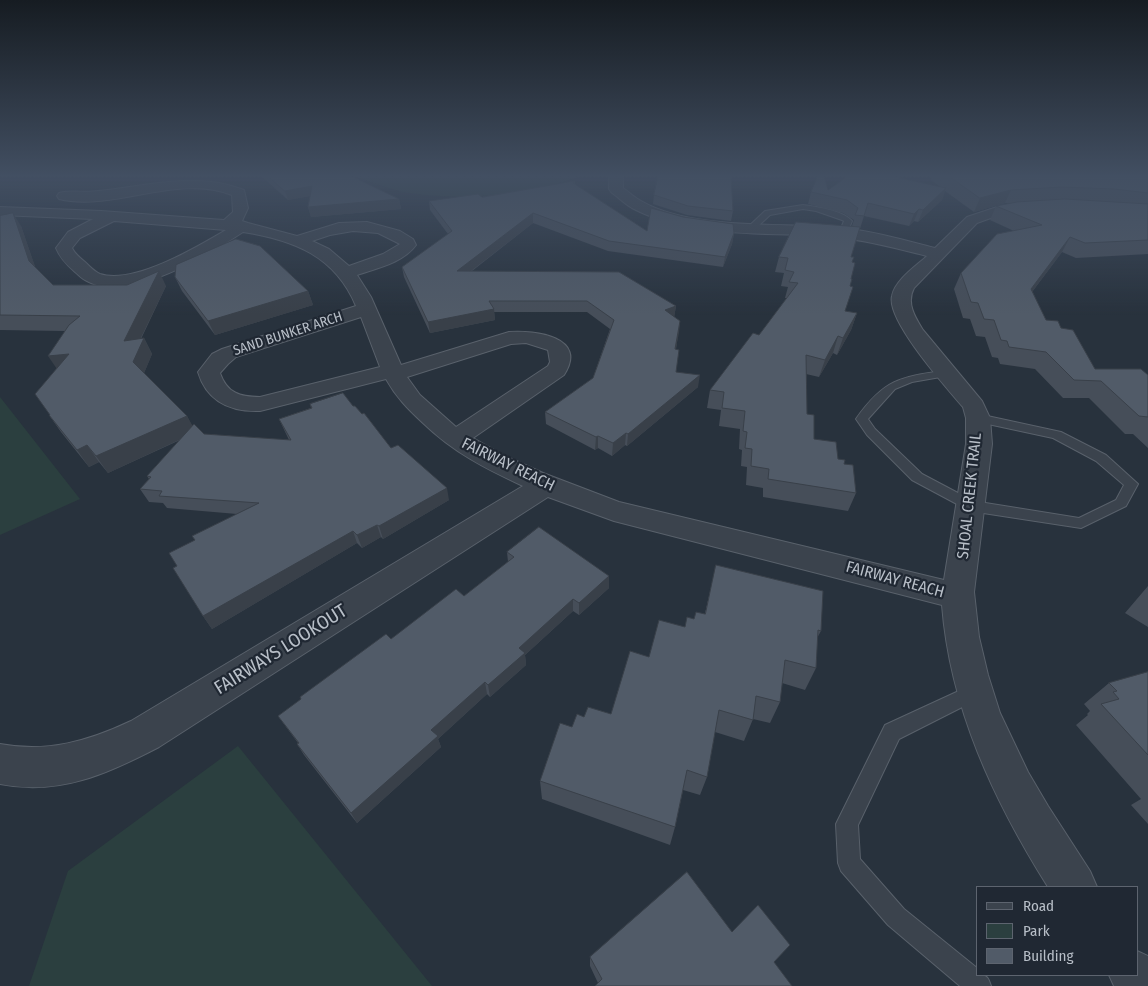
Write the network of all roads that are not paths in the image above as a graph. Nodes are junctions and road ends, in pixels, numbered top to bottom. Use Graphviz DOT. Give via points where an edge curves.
graph roads {
  1 [pos="98,222"];
  2 [pos="198,222"];
  3 [pos="236,222"];
  4 [pos="695,222"];
  5 [pos="758,222"];
  6 [pos="847,222"];
  7 [pos="970,222"];
  8 [pos="235,225"];
  9 [pos="752,227"];
  10 [pos="842,233"];
  11 [pos="298,241"];
  12 [pos="936,253"];
  13 [pos="346,273"];
  14 [pos="367,308"];
  15 [pos="393,372"];
  16 [pos="948,373"];
  17 [pos="978,418"];
  18 [pos="455,439"];
  19 [pos="546,485"];
  20 [pos="970,506"];
  21 [pos="958,596"];
  22 [pos="974,692"];
  23 [pos="0,764"];
  24 [pos="1073,886"];
  25 [pos="1135,976"];
  26 [pos="980,986"];
  27 [pos="1143,986"];
  1 -- 8 [label="street" via="74,235 64,248 67,256 92,277 111,281 136,279 153,273 208,248"];
  2 -- 8 [label="street, FAIRWAY REACH"];
  3 -- 8 [label="street"];
  4 -- 9 [label="street"];
  5 -- 9 [label="lane"];
  6 -- 10 [label="lane"];
  7 -- 12 [label="street, SHOAL CREEK TRAIL"];
  8 -- 11 [label="street, FAIRWAY REACH"];
  9 -- 10 [label="street"];
  10 -- 12 [label="street"];
  11 -- 13 [label="street, FAIRWAY REACH" via="324,254"];
  11 -- 13 [label="street" via="328,230 364,226 382,229 407,242 408,245 400,252"];
  12 -- 16 [label="street, SHOAL CREEK TRAIL" via="906,286 901,303 915,333"];
  13 -- 14 [label="street, FAIRWAY REACH"];
  14 -- 15 [label="street, FAIRWAY REACH"];
  14 -- 15 [label="street, SAND BUNKER ARCH" via="229,353 209,372 211,382 229,399 260,404"];
  15 -- 18 [label="street, FAIRWAY REACH" via="412,401"];
  15 -- 18 [label="street" via="509,338 535,338 560,351 561,362 556,370"];
  16 -- 17 [label="street, SHOAL CREEK TRAIL" via="974,406"];
  16 -- 20 [label="lane" via="909,379 891,387 862,419 917,477"];
  17 -- 20 [label="street, SHOAL CREEK TRAIL" via="979,444"];
  17 -- 20 [label="lane" via="1057,435 1101,458 1131,484 1121,504 1081,523"];
  18 -- 19 [label="street, FAIRWAY REACH"];
  19 -- 21 [label="street, FAIRWAY REACH" via="614,511"];
  19 -- 23 [label="street, FAIRWAYS LOOKOUT" via="154,729 108,754 62,767 17,768"];
  20 -- 21 [label="street, SHOAL CREEK TRAIL"];
  21 -- 22 [label="street, SHOAL CREEK TRAIL" via="963,647"];
  22 -- 24 [label="street, SHOAL CREEK TRAIL" via="1009,776 1049,850"];
  22 -- 26 [label="lane" via="892,732 847,824 849,864 896,917"];
  25 -- 27 [label="street"];
}
